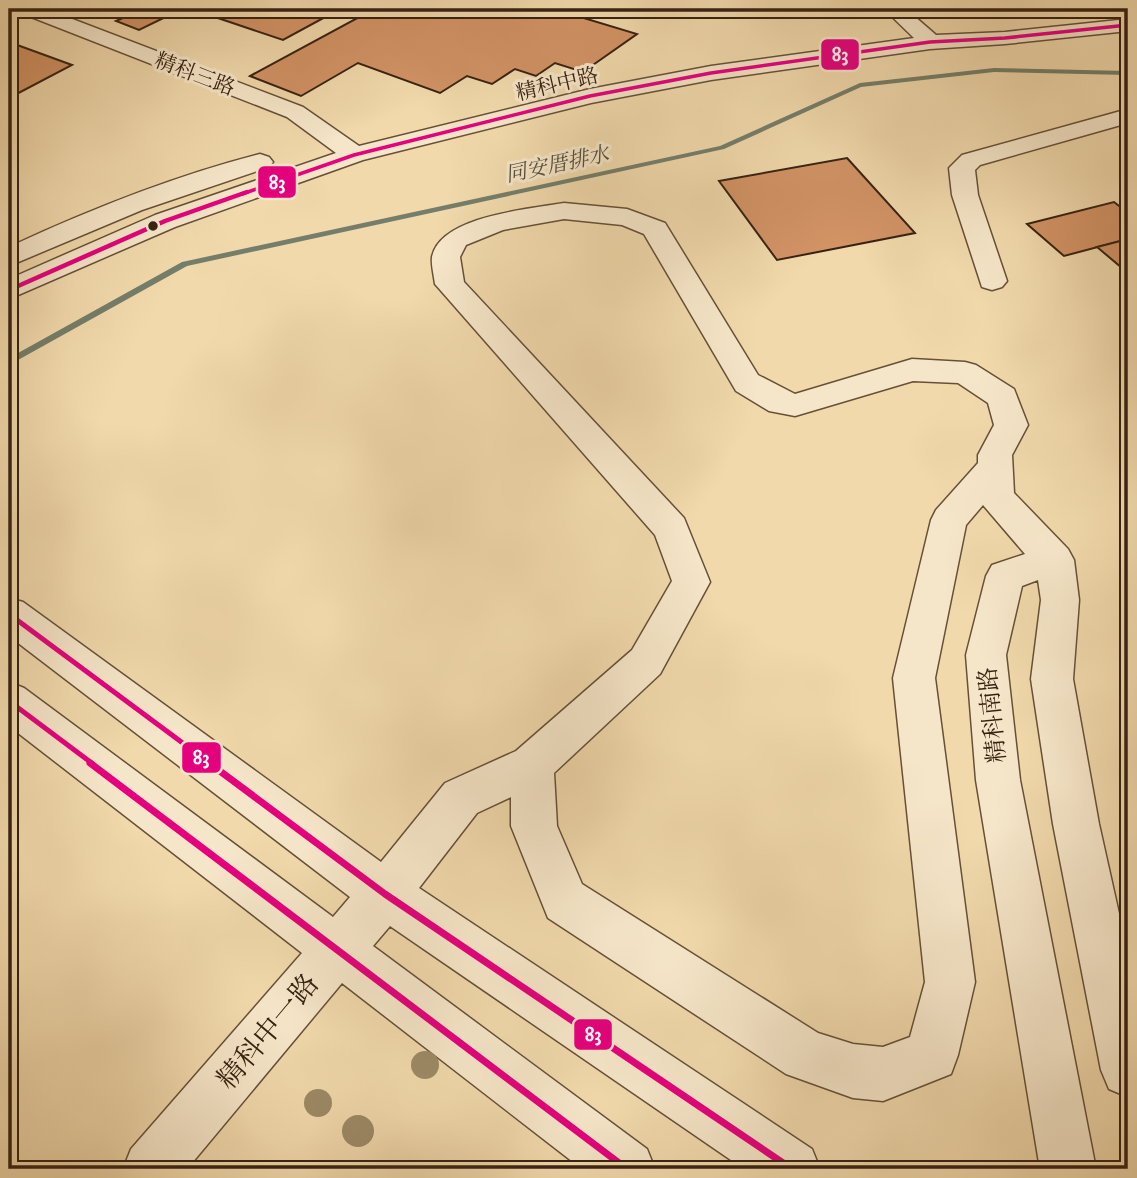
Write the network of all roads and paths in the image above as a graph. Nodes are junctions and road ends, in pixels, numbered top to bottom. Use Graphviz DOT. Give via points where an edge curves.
graph roads {
  1 [pos="28,9"];
  2 [pos="894,9"];
  3 [pos="1128,9"];
  4 [pos="1128,25"];
  5 [pos="924,36"];
  6 [pos="1128,116"];
  7 [pos="345,147"];
  8 [pos="9,258"];
  9 [pos="992,281"];
  10 [pos="9,290"];
  11 [pos="996,466"];
  12 [pos="1055,560"];
  13 [pos="9,614"];
  14 [pos="9,701"];
  15 [pos="532,765"];
  16 [pos="385,894"];
  17 [pos="336,949"];
  18 [pos="1128,1070"];
  19 [pos="150,1169"];
  20 [pos="626,1169"];
  21 [pos="792,1169"];
  22 [pos="1068,1169"];
  1 -- 7 [label="street, 精科三路" via="295,113"];
  2 -- 5 [label="street"];
  3 -- 5 [label="street, 精科中路"];
  4 -- 5 [label="street, 精科中路" via="1005,38"];
  5 -- 7 [label="street, 精科中路" via="656,82"];
  6 -- 9 [label="street" via="971,160 962,168 965,195"];
  7 -- 8 [label="street, 精科中路" via="293,152 187,183"];
  7 -- 10 [label="street, 精科中路"];
  11 -- 12 [label="street" via="996,497"];
  11 -- 15 [label="street" via="948,520 915,678 950,982 932,1055 883,1074 853,1071 805,1055 565,901 534,826"];
  11 -- 15 [label="street, 精科中一路" via="995,455 1011,425 1002,397 965,373 912,370 795,405 781,403 747,383 655,229 627,217 564,211 496,223 454,240 446,257 450,284 671,528 691,582 646,662"];
  12 -- 18 [label="street" via="1060,600 1052,679 1076,824"];
  12 -- 22 [label="street, 精科南路" via="1005,576 986,654 998,780"];
  13 -- 16 [label="street"];
  14 -- 17 [label="street"];
  15 -- 16 [label="street, 精科中一路" via="461,797"];
  16 -- 17 [label="street, 精科中一路"];
  16 -- 21 [label="street"];
  17 -- 19 [label="street, 精科中一路"];
  17 -- 20 [label="street"];
}
